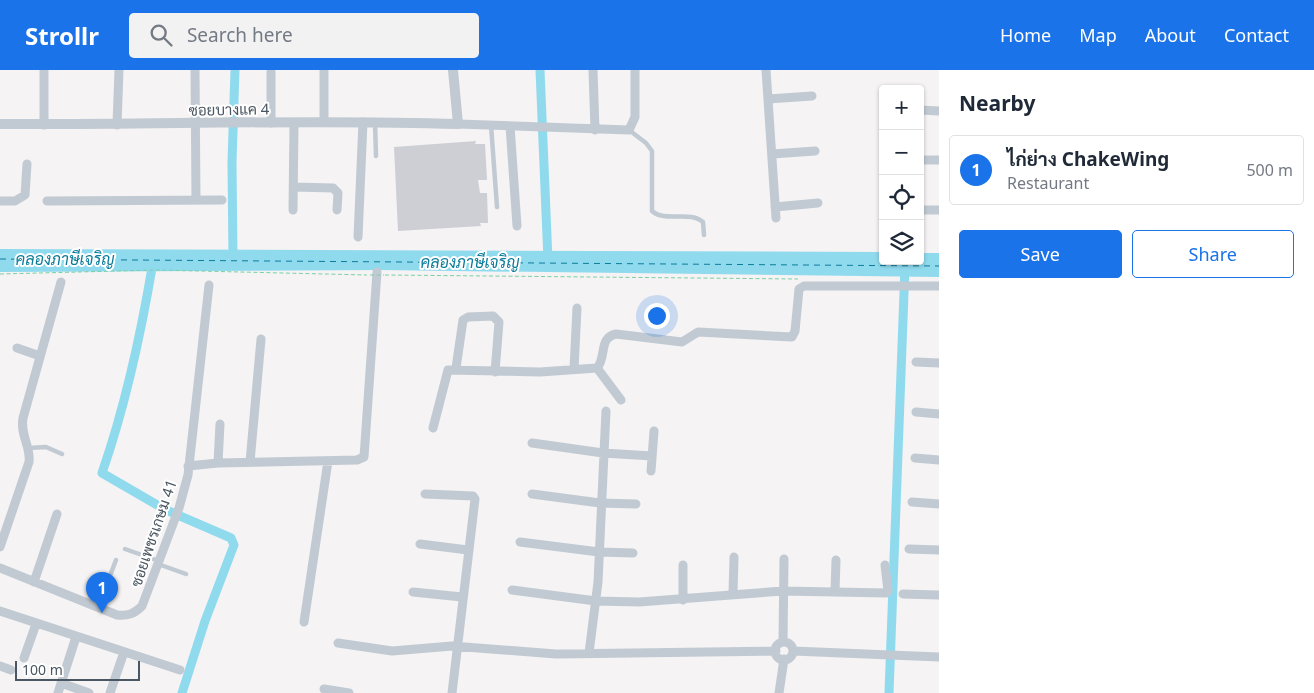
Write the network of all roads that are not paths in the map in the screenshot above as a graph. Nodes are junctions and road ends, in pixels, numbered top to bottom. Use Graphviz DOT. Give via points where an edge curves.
graph roads {
  1 [pos="44,70"];
  2 [pos="118,70"];
  3 [pos="195,70"];
  4 [pos="324,70"];
  5 [pos="454,70"];
  6 [pos="593,70"];
  7 [pos="635,70"];
  8 [pos="766,70"];
  9 [pos="271,72"];
  10 [pos="812,96"];
  11 [pos="768,99"];
  12 [pos="924,110"];
  13 [pos="939,110"];
  14 [pos="324,121"];
  15 [pos="363,122"];
  16 [pos="375,122"];
  17 [pos="271,123"];
  18 [pos="294,123"];
  19 [pos="0,124"];
  20 [pos="195,124"];
  21 [pos="458,124"];
  22 [pos="44,125"];
  23 [pos="491,125"];
  24 [pos="117,126"];
  25 [pos="510,126"];
  26 [pos="595,130"];
  27 [pos="629,130"];
  28 [pos="815,151"];
  29 [pos="772,154"];
  30 [pos="376,156"];
  31 [pos="924,160"];
  32 [pos="939,160"];
  33 [pos="27,164"];
  34 [pos="294,186"];
  35 [pos="196,200"];
  36 [pos="222,200"];
  37 [pos="0,201"];
  38 [pos="47,201"];
  39 [pos="818,203"];
  40 [pos="497,207"];
  41 [pos="775,207"];
  42 [pos="293,210"];
  43 [pos="337,210"];
  44 [pos="924,210"];
  45 [pos="939,210"];
  46 [pos="776,218"];
  47 [pos="517,226"];
  48 [pos="704,235"];
  49 [pos="358,237"];
  50 [pos="377,274"];
  51 [pos="60,282"];
  52 [pos="209,285"];
  53 [pos="939,286"];
  54 [pos="576,308"];
  55 [pos="261,339"];
  56 [pos="17,348"];
  57 [pos="40,356"];
  58 [pos="916,362"];
  59 [pos="939,363"];
  60 [pos="456,368"];
  61 [pos="597,368"];
  62 [pos="574,369"];
  63 [pos="496,372"];
  64 [pos="621,400"];
  65 [pos="606,411"];
  66 [pos="916,412"];
  67 [pos="939,414"];
  68 [pos="220,424"];
  69 [pos="433,428"];
  70 [pos="654,431"];
  71 [pos="532,443"];
  72 [pos="28,448"];
  73 [pos="603,453"];
  74 [pos="62,454"];
  75 [pos="652,456"];
  76 [pos="915,458"];
  77 [pos="939,460"];
  78 [pos="328,461"];
  79 [pos="250,462"];
  80 [pos="218,463"];
  81 [pos="188,466"];
  82 [pos="651,471"];
  83 [pos="425,494"];
  84 [pos="532,494"];
  85 [pos="912,502"];
  86 [pos="600,503"];
  87 [pos="636,504"];
  88 [pos="939,504"];
  89 [pos="57,514"];
  90 [pos="520,542"];
  91 [pos="420,544"];
  92 [pos="0,547"];
  93 [pos="125,549"];
  94 [pos="910,549"];
  95 [pos="468,550"];
  96 [pos="939,550"];
  97 [pos="599,552"];
  98 [pos="633,553"];
  99 [pos="734,557"];
  100 [pos="784,559"];
  101 [pos="116,560"];
  102 [pos="836,560"];
  103 [pos="159,562"];
  104 [pos="683,565"];
  105 [pos="884,565"];
  106 [pos="0,568"];
  107 [pos="186,574"];
  108 [pos="34,582"];
  109 [pos="512,590"];
  110 [pos="783,591"];
  111 [pos="835,591"];
  112 [pos="413,592"];
  113 [pos="733,593"];
  114 [pos="903,594"];
  115 [pos="939,595"];
  116 [pos="462,598"];
  117 [pos="683,600"];
  118 [pos="596,601"];
  119 [pos="98,607"];
  120 [pos="0,611"];
  121 [pos="304,622"];
  122 [pos="36,624"];
  123 [pos="76,637"];
  124 [pos="783,642"];
  125 [pos="338,643"];
  126 [pos="458,646"];
  127 [pos="776,651"];
  128 [pos="793,651"];
  129 [pos="124,652"];
  130 [pos="589,653"];
  131 [pos="939,657"];
  132 [pos="24,658"];
  133 [pos="784,659"];
  134 [pos="0,666"];
  135 [pos="11,670"];
  136 [pos="180,670"];
  137 [pos="62,684"];
  138 [pos="324,689"];
  139 [pos="58,693"];
  140 [pos="89,693"];
  141 [pos="110,693"];
  142 [pos="349,693"];
  143 [pos="452,693"];
  144 [pos="779,693"];
  1 -- 22 [label="street"];
  2 -- 24 [label="street"];
  3 -- 20 [label="street"];
  4 -- 14 [label="street"];
  5 -- 21 [label="street"];
  6 -- 26 [label="street"];
  7 -- 27 [label="street" via="635,117"];
  8 -- 11 [label="street"];
  9 -- 17 [label="street"];
  10 -- 11 [label="street"];
  11 -- 29 [label="street"];
  12 -- 13 [label="street"];
  14 -- 15 [label="street, ซอยบางแค 4"];
  14 -- 18 [label="street, ซอยบางแค 4"];
  15 -- 16 [label="street, ซอยบางแค 4"];
  15 -- 49 [label="street"];
  16 -- 21 [label="street, ซอยบางแค 4"];
  16 -- 30 [label="lane"];
  17 -- 18 [label="street, ซอยบางแค 4"];
  17 -- 20 [label="street, ซอยบางแค 4"];
  18 -- 34 [label="street"];
  19 -- 22 [label="street, ซอยบางแค 4"];
  20 -- 24 [label="street, ซอยบางแค 4"];
  20 -- 35 [label="street"];
  21 -- 23 [label="street"];
  22 -- 24 [label="street, ซอยบางแค 4"];
  23 -- 25 [label="street"];
  23 -- 40 [label="lane"];
  25 -- 26 [label="street"];
  25 -- 47 [label="street"];
  26 -- 27 [label="street"];
  27 -- 48 [label="lane" via="652,151 653,212 698,218 703,222"];
  28 -- 29 [label="street"];
  29 -- 41 [label="street"];
  31 -- 32 [label="street"];
  33 -- 37 [label="street" via="25,196 15,201"];
  34 -- 42 [label="street"];
  34 -- 43 [label="street" via="333,188 338,193"];
  35 -- 36 [label="street"];
  35 -- 38 [label="street"];
  39 -- 41 [label="street"];
  41 -- 46 [label="street"];
  44 -- 45 [label="street"];
  50 -- 78 [label="street" via="365,453 357,460"];
  51 -- 57 [label="street"];
  52 -- 81 [label="street, ซอยเพชรเกษม 41"];
  53 -- 61 [label="street" via="804,286 799,289 792,336 698,332 682,342 616,334 605,340 602,362"];
  54 -- 62 [label="street"];
  55 -- 79 [label="street"];
  56 -- 57 [label="street"];
  57 -- 72 [label="street" via="22,428"];
  58 -- 59 [label="street"];
  60 -- 63 [label="street"];
  60 -- 63 [label="street" via="463,320 493,316 499,322"];
  60 -- 69 [label="street" via="445,374"];
  61 -- 62 [label="street"];
  61 -- 64 [label="street"];
  62 -- 63 [label="street"];
  65 -- 73 [label="street"];
  66 -- 67 [label="street"];
  68 -- 80 [label="street"];
  70 -- 75 [label="street"];
  71 -- 73 [label="street"];
  72 -- 74 [label="lane" via="46,447"];
  72 -- 92 [label="street" via="26,474"];
  73 -- 75 [label="street"];
  73 -- 86 [label="street"];
  75 -- 82 [label="street"];
  76 -- 77 [label="street"];
  78 -- 79 [label="street"];
  78 -- 121 [label="street"];
  79 -- 80 [label="street"];
  80 -- 81 [label="street"];
  81 -- 103 [label="street, ซอยเพชรเกษม 41" via="179,508"];
  83 -- 95 [label="street" via="472,496 475,499"];
  84 -- 86 [label="street"];
  85 -- 88 [label="street"];
  86 -- 87 [label="street"];
  86 -- 97 [label="street"];
  89 -- 108 [label="street"];
  90 -- 97 [label="street"];
  91 -- 95 [label="street"];
  93 -- 103 [label="lane"];
  94 -- 96 [label="street"];
  95 -- 116 [label="street"];
  97 -- 98 [label="street"];
  97 -- 118 [label="street"];
  99 -- 113 [label="street"];
  100 -- 110 [label="street"];
  101 -- 119 [label="lane"];
  102 -- 111 [label="street"];
  103 -- 107 [label="lane"];
  103 -- 119 [label="street, ซอยเพชรเกษม 41" via="142,606 136,613 117,615"];
  104 -- 117 [label="street"];
  105 -- 111 [label="street" via="887,592"];
  106 -- 108 [label="street, ซอยเพชรเกษม 41"];
  108 -- 119 [label="street, ซอยเพชรเกษม 41"];
  109 -- 118 [label="street"];
  110 -- 111 [label="street"];
  110 -- 113 [label="street"];
  110 -- 124 [label="street"];
  112 -- 116 [label="street"];
  113 -- 117 [label="street"];
  114 -- 115 [label="street"];
  116 -- 126 [label="street"];
  117 -- 118 [label="street"];
  118 -- 130 [label="street"];
  120 -- 122 [label="street"];
  122 -- 123 [label="street"];
  122 -- 132 [label="street"];
  123 -- 129 [label="street"];
  123 -- 137 [label="street"];
  124 -- 127 [label="street"];
  124 -- 128 [label="street" via="790,644"];
  125 -- 126 [label="street" via="392,651"];
  126 -- 130 [label="street" via="523,653"];
  126 -- 143 [label="street"];
  127 -- 130 [label="street"];
  127 -- 133 [label="street"];
  128 -- 131 [label="street"];
  128 -- 133 [label="street"];
  129 -- 136 [label="street"];
  129 -- 141 [label="street"];
  133 -- 144 [label="street"];
  134 -- 135 [label="street"];
  137 -- 139 [label="street"];
  137 -- 140 [label="street"];
  138 -- 142 [label="street"];
}
